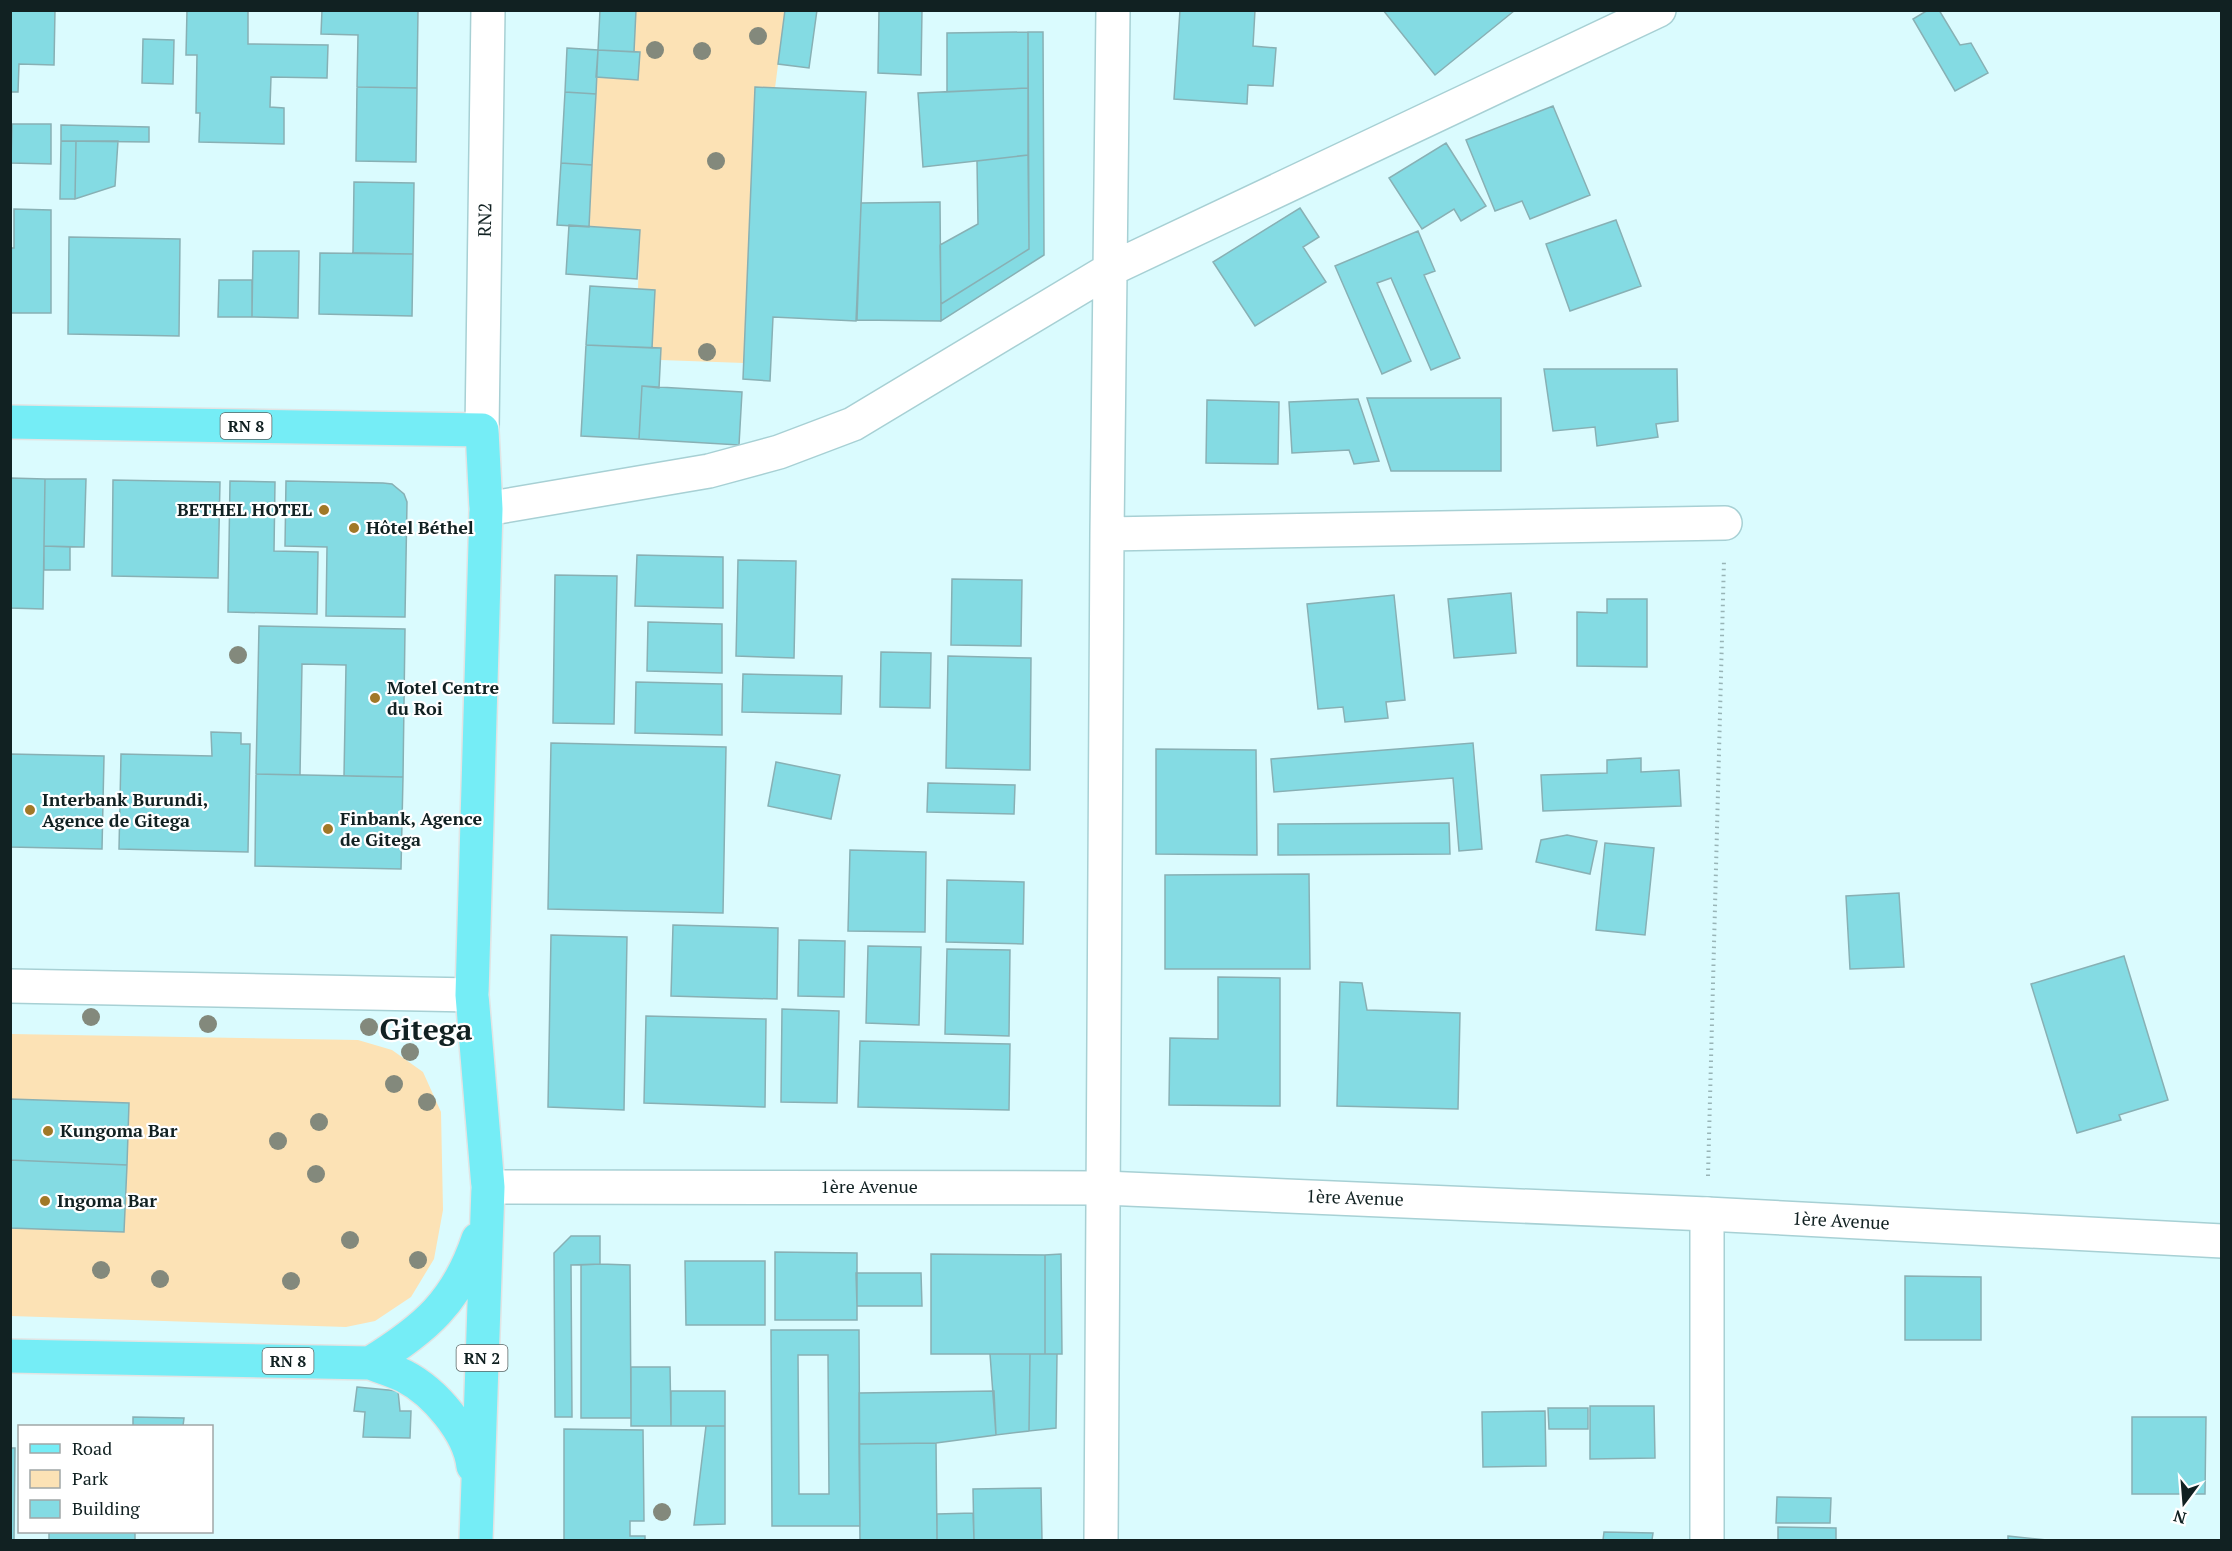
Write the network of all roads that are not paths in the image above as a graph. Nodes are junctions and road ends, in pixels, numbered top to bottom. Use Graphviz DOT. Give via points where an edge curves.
graph roads {
  1 [pos="488,10"];
  2 [pos="1113,10"];
  3 [pos="1659,10"];
  4 [pos="1111,269"];
  5 [pos="10,422"];
  6 [pos="482,430"];
  7 [pos="486,509"];
  8 [pos="1725,523"];
  9 [pos="1107,534"];
  10 [pos="10,986"];
  11 [pos="472,995"];
  12 [pos="1104,1188"];
  13 [pos="487,1201"];
  14 [pos="1707,1214"];
  15 [pos="2222,1241"];
  16 [pos="10,1356"];
  17 [pos="370,1363"];
  18 [pos="477,1501"];
  19 [pos="476,1540"];
  20 [pos="1101,1540"];
  21 [pos="1707,1540"];
  1 -- 6 [label="street, RN2"];
  2 -- 4 [label="street"];
  3 -- 4 [label="street"];
  4 -- 7 [label="street" via="853,424 779,452 709,471"];
  4 -- 9 [label="street"];
  5 -- 6 [label="main road, RN 8"];
  6 -- 7 [label="main road, RN 2"];
  7 -- 11 [label="main road, RN 2"];
  8 -- 9 [label="street"];
  9 -- 12 [label="street"];
  10 -- 11 [label="street"];
  11 -- 13 [label="main road, RN 2"];
  12 -- 13 [label="street, 1ère Avenue"];
  12 -- 14 [label="street, 1ère Avenue"];
  12 -- 20 [label="street"];
  13 -- 17 [label="main road" via="470,1265 450,1298 428,1323"];
  13 -- 18 [label="main road, RN 2"];
  14 -- 15 [label="street, 1ère Avenue"];
  14 -- 21 [label="street"];
  16 -- 17 [label="main road, RN 8"];
  17 -- 18 [label="main road, RN 8" via="405,1377 436,1399 458,1427 472,1459"];
  18 -- 19 [label="main road, RN 2"];
}
